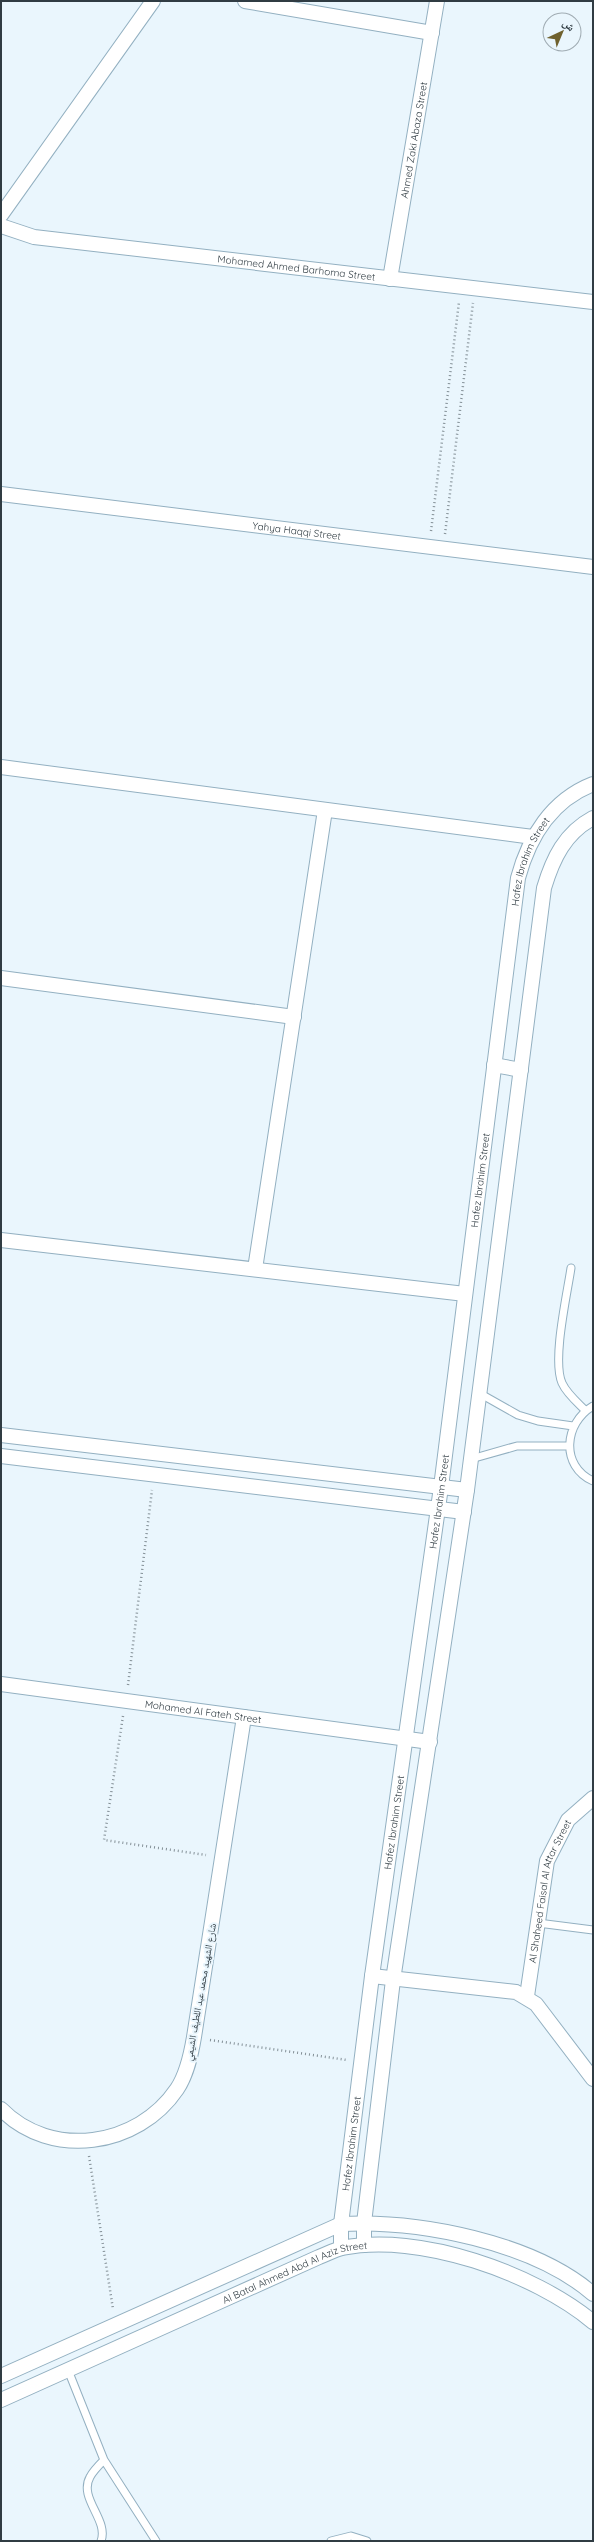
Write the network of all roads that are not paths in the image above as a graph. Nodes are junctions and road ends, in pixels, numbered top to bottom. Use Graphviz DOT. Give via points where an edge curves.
graph roads {
  1 [pos="154,1"];
  2 [pos="245,1"];
  3 [pos="437,1"];
  4 [pos="432,33"];
  5 [pos="1,215"];
  6 [pos="1,226"];
  7 [pos="390,278"];
  8 [pos="593,302"];
  9 [pos="1,494"];
  10 [pos="593,567"];
  11 [pos="1,767"];
  12 [pos="593,784"];
  13 [pos="325,810"];
  14 [pos="593,818"];
  15 [pos="533,837"];
  16 [pos="1,978"];
  17 [pos="294,1017"];
  18 [pos="494,1065"];
  19 [pos="521,1070"];
  20 [pos="1,1240"];
  21 [pos="571,1268"];
  22 [pos="255,1269"];
  23 [pos="465,1294"];
  24 [pos="479,1394"];
  25 [pos="593,1406"];
  26 [pos="586,1411"];
  27 [pos="573,1426"];
  28 [pos="1,1435"];
  29 [pos="569,1446"];
  30 [pos="1,1456"];
  31 [pos="471,1459"];
  32 [pos="593,1482"];
  33 [pos="441,1487"];
  34 [pos="467,1490"];
  35 [pos="438,1508"];
  36 [pos="464,1512"];
  37 [pos="1,1684"];
  38 [pos="244,1717"];
  39 [pos="406,1739"];
  40 [pos="430,1742"];
  41 [pos="593,1798"];
  42 [pos="538,1923"];
  43 [pos="593,1930"];
  44 [pos="372,1976"];
  45 [pos="393,1980"];
  46 [pos="526,1996"];
  47 [pos="593,2079"];
  48 [pos="1,2109"];
  49 [pos="364,2223"];
  50 [pos="341,2224"];
  51 [pos="364,2245"];
  52 [pos="341,2248"];
  53 [pos="593,2294"];
  54 [pos="593,2322"];
  55 [pos="68,2370"];
  56 [pos="1,2376"];
  57 [pos="1,2400"];
  58 [pos="104,2460"];
  59 [pos="101,2541"];
  60 [pos="156,2541"];
  61 [pos="331,2541"];
  62 [pos="367,2541"];
  1 -- 5 [label="street"];
  2 -- 4 [label="street"];
  3 -- 4 [label="street, Ahmed Zaki Abaza Street"];
  4 -- 7 [label="street, Ahmed Zaki Abaza Street"];
  6 -- 7 [label="street, Mohamed Ahmed Barhoma Street" via="34,237"];
  7 -- 8 [label="street, Mohamed Ahmed Barhoma Street"];
  9 -- 10 [label="street, Yahya Haqqi Street"];
  11 -- 13 [label="street"];
  12 -- 15 [label="street, Hafez Ibrahim Street" via="565,801 542,822"];
  13 -- 15 [label="street"];
  13 -- 17 [label="street"];
  14 -- 19 [label="street, Hafez Ibrahim Street" via="566,839 552,862 544,888"];
  15 -- 18 [label="street, Hafez Ibrahim Street" via="524,854 518,878"];
  16 -- 17 [label="street"];
  17 -- 22 [label="street"];
  18 -- 19 [label="street"];
  18 -- 23 [label="street, Hafez Ibrahim Street"];
  19 -- 24 [label="street, Hafez Ibrahim Street"];
  20 -- 22 [label="street"];
  21 -- 26 [label="lane" via="558,1364 562,1383 567,1392"];
  22 -- 23 [label="street"];
  23 -- 33 [label="street, Hafez Ibrahim Street"];
  24 -- 27 [label="lane" via="518,1415"];
  24 -- 31 [label="street, Hafez Ibrahim Street"];
  25 -- 26 [label="lane"];
  26 -- 27 [label="lane"];
  27 -- 29 [label="lane"];
  28 -- 33 [label="street"];
  29 -- 31 [label="lane" via="516,1446"];
  29 -- 32 [label="lane" via="575,1465"];
  30 -- 35 [label="street"];
  31 -- 34 [label="street, Hafez Ibrahim Street"];
  33 -- 34 [label="street"];
  33 -- 35 [label="street, Hafez Ibrahim Street"];
  34 -- 36 [label="street, Hafez Ibrahim Street"];
  35 -- 36 [label="street"];
  35 -- 39 [label="street, Hafez Ibrahim Street"];
  36 -- 40 [label="street, Hafez Ibrahim Street"];
  37 -- 38 [label="street, Mohamed Al Fateh Street"];
  38 -- 39 [label="street, Mohamed Al Fateh Street"];
  38 -- 48 [label="street, شارع الشهيد محمد عبد اللطيف الشيمي" via="194,2037 189,2064 177,2088 160,2110 138,2126 113,2137 86,2142 58,2140 31,2131"];
  39 -- 40 [label="street, Mohamed Al Fateh Street"];
  39 -- 44 [label="street, Hafez Ibrahim Street"];
  40 -- 45 [label="street, Hafez Ibrahim Street"];
  41 -- 42 [label="street, Al Shaheed Faisal Al Attar Street" via="568,1820 547,1861"];
  42 -- 43 [label="lane"];
  42 -- 46 [label="street, Al Shaheed Faisal Al Attar Street"];
  44 -- 45 [label="street"];
  44 -- 50 [label="street, Hafez Ibrahim Street"];
  45 -- 46 [label="street" via="516,1992"];
  45 -- 49 [label="street, Hafez Ibrahim Street"];
  46 -- 47 [label="street" via="536,2004"];
  49 -- 50 [label="street"];
  49 -- 51 [label="street, Hafez Ibrahim Street"];
  49 -- 53 [label="street" via="461,2235 505,2247 549,2266"];
  50 -- 52 [label="street, Hafez Ibrahim Street"];
  50 -- 56 [label="street"];
  51 -- 52 [label="street, Al Batal Ahmed Abd Al Aziz Street"];
  51 -- 54 [label="street, Al Batal Ahmed Abd Al Aziz Street" via="441,2252 479,2262 515,2275 550,2293"];
  52 -- 55 [label="street, Al Batal Ahmed Abd Al Aziz Street"];
  55 -- 57 [label="street, Al Batal Ahmed Abd Al Aziz Street"];
  55 -- 58 [label="lane"];
  58 -- 59 [label="lane" via="89,2478 87,2488 101,2528"];
  58 -- 60 [label="lane"];
  61 -- 62 [label="lane" via="352,2536"];
}
